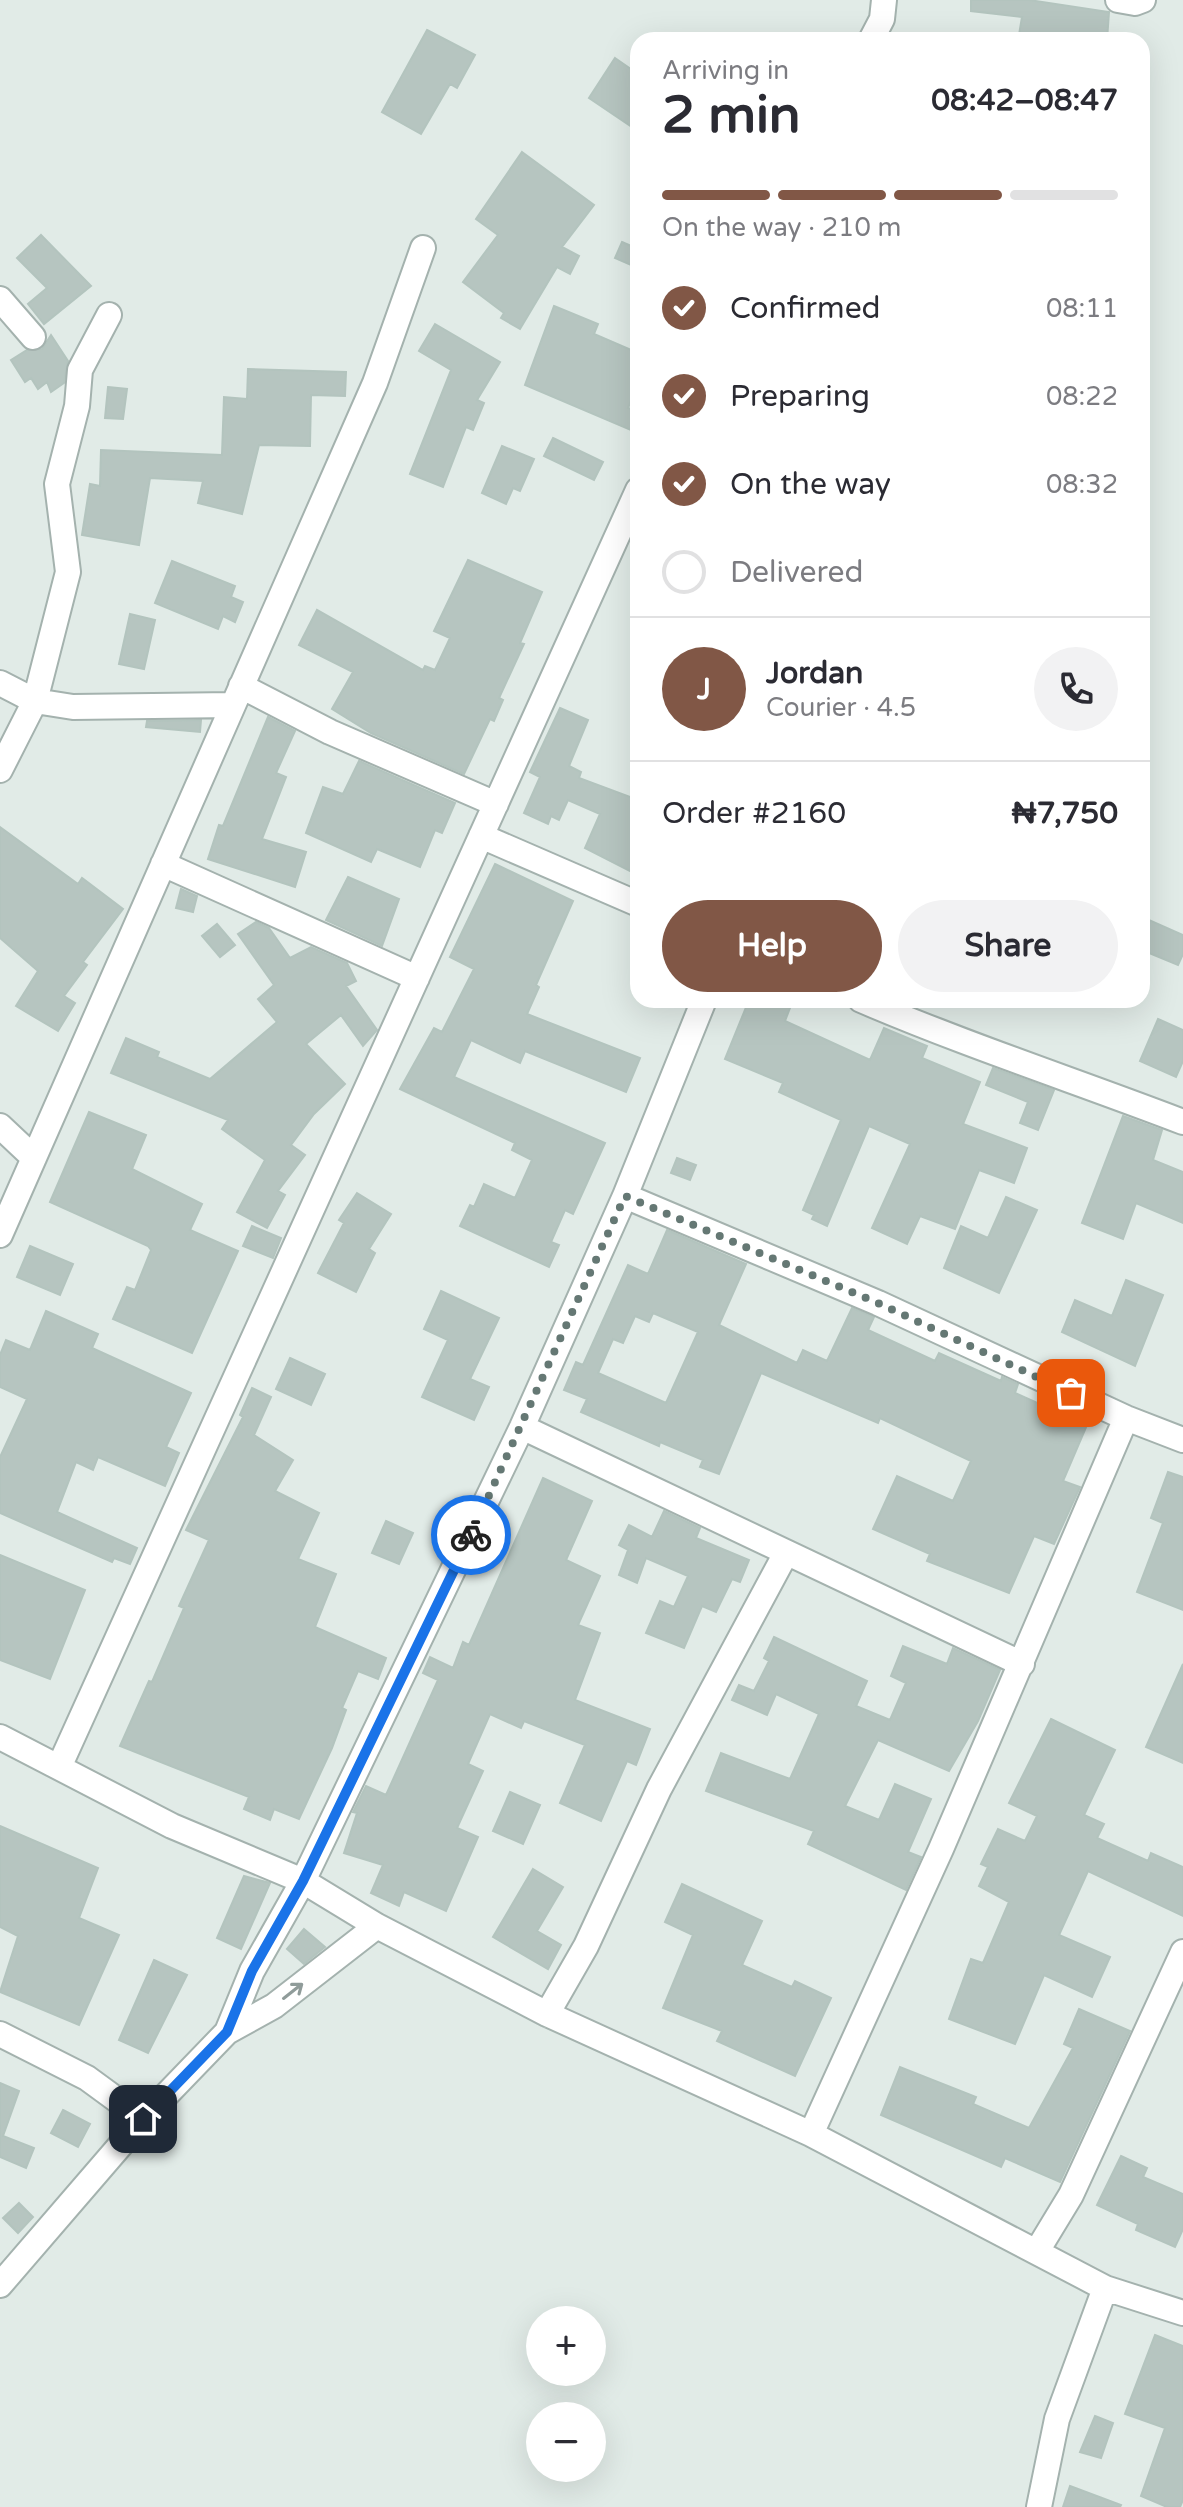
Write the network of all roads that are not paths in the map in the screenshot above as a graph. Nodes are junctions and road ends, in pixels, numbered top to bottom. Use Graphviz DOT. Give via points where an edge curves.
graph roads {
  1 [pos="884,0"];
  2 [pos="1118,0"];
  3 [pos="1143,0"];
  4 [pos="875,32"];
  5 [pos="423,248"];
  6 [pos="0,299"];
  7 [pos="109,315"];
  8 [pos="33,337"];
  9 [pos="630,508"];
  10 [pos="0,683"];
  11 [pos="237,696"];
  12 [pos="35,701"];
  13 [pos="0,770"];
  14 [pos="496,804"];
  15 [pos="481,836"];
  16 [pos="163,864"];
  17 [pos="630,901"];
  18 [pos="417,978"];
  19 [pos="701,1008"];
  20 [pos="880,1008"];
  21 [pos="1183,1122"];
  22 [pos="0,1126"];
  23 [pos="34,1158"];
  24 [pos="625,1196"];
  25 [pos="0,1235"];
  26 [pos="1126,1418"];
  27 [pos="522,1427"];
  28 [pos="1183,1440"];
  29 [pos="786,1553"];
  30 [pos="1022,1664"];
  31 [pos="0,1737"];
  32 [pos="60,1765"];
  33 [pos="303,1881"];
  34 [pos="377,1926"];
  35 [pos="1183,1952"];
  36 [pos="1160,2002"];
  37 [pos="1183,2010"];
  38 [pos="547,2014"];
  39 [pos="227,2032"];
  40 [pos="0,2034"];
  41 [pos="143,2119"];
  42 [pos="811,2134"];
  43 [pos="1037,2251"];
  44 [pos="0,2285"];
  45 [pos="1105,2288"];
  46 [pos="1183,2313"];
  47 [pos="1039,2507"];
  1 -- 4 [label="street"];
  2 -- 3 [label="street"];
  5 -- 11 [label="street" via="375,383"];
  6 -- 8 [label="street"];
  7 -- 12 [label="street" via="80,370 77,406 57,484 68,572"];
  9 -- 14 [label="street"];
  10 -- 12 [label="street"];
  11 -- 12 [label="street" via="73,707"];
  11 -- 14 [label="street"];
  11 -- 16 [label="street"];
  12 -- 13 [label="street"];
  14 -- 15 [label="street"];
  15 -- 17 [label="street"];
  15 -- 18 [label="street"];
  16 -- 18 [label="street"];
  16 -- 23 [label="street"];
  18 -- 32 [label="street"];
  19 -- 24 [label="street"];
  20 -- 21 [label="street"];
  22 -- 23 [label="street"];
  23 -- 25 [label="street"];
  24 -- 26 [label="street" via="878,1303"];
  24 -- 27 [label="street"];
  26 -- 28 [label="street"];
  26 -- 30 [label="street"];
  27 -- 29 [label="street"];
  27 -- 33 [label="street"];
  29 -- 30 [label="street"];
  29 -- 38 [label="street" via="659,1789 586,1946"];
  30 -- 42 [label="street"];
  31 -- 32 [label="street"];
  32 -- 33 [label="street" via="172,1826"];
  33 -- 34 [label="street"];
  33 -- 39 [label="street" via="252,1971"];
  34 -- 38 [label="street"];
  39 -- 34 [label="street, one-way" via="274,2006"];
  35 -- 36 [label="street"];
  36 -- 37 [label="street"];
  36 -- 43 [label="street" via="1071,2195"];
  38 -- 42 [label="street"];
  39 -- 41 [label="street"];
  40 -- 41 [label="street" via="87,2078"];
  41 -- 44 [label="street"];
  42 -- 43 [label="street"];
  43 -- 45 [label="street"];
  45 -- 46 [label="street"];
  45 -- 47 [label="street" via="1057,2419"];
}
